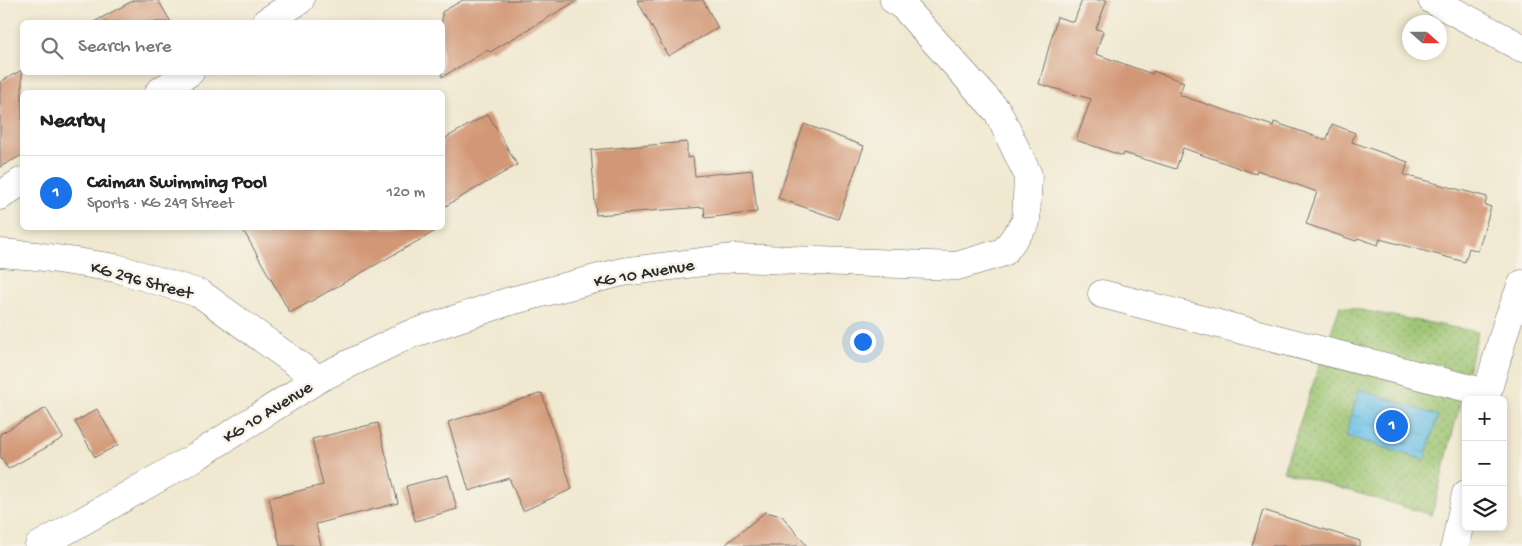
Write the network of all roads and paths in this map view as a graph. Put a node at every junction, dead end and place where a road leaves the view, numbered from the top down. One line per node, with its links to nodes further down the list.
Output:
1 (300, 0): 4 (street)
2 (894, 0): 13 (street, KG 10 Avenue)
3 (1432, 0): 5 (street)
4 (269, 20)
5 (1522, 48)
6 (185, 75): 7 (street)
7 (162, 90)
8 (20, 182): 9 (street)
9 (0, 196)
10 (0, 253): 13 (street, KG 296 Street)
11 (1522, 284): 14 (street)
12 (1102, 294): 14 (street)
13 (318, 379): 16 (street, KG 10 Avenue)
14 (1486, 396)
15 (1462, 513): 17 (street)
16 (39, 546)
17 (1455, 546)

